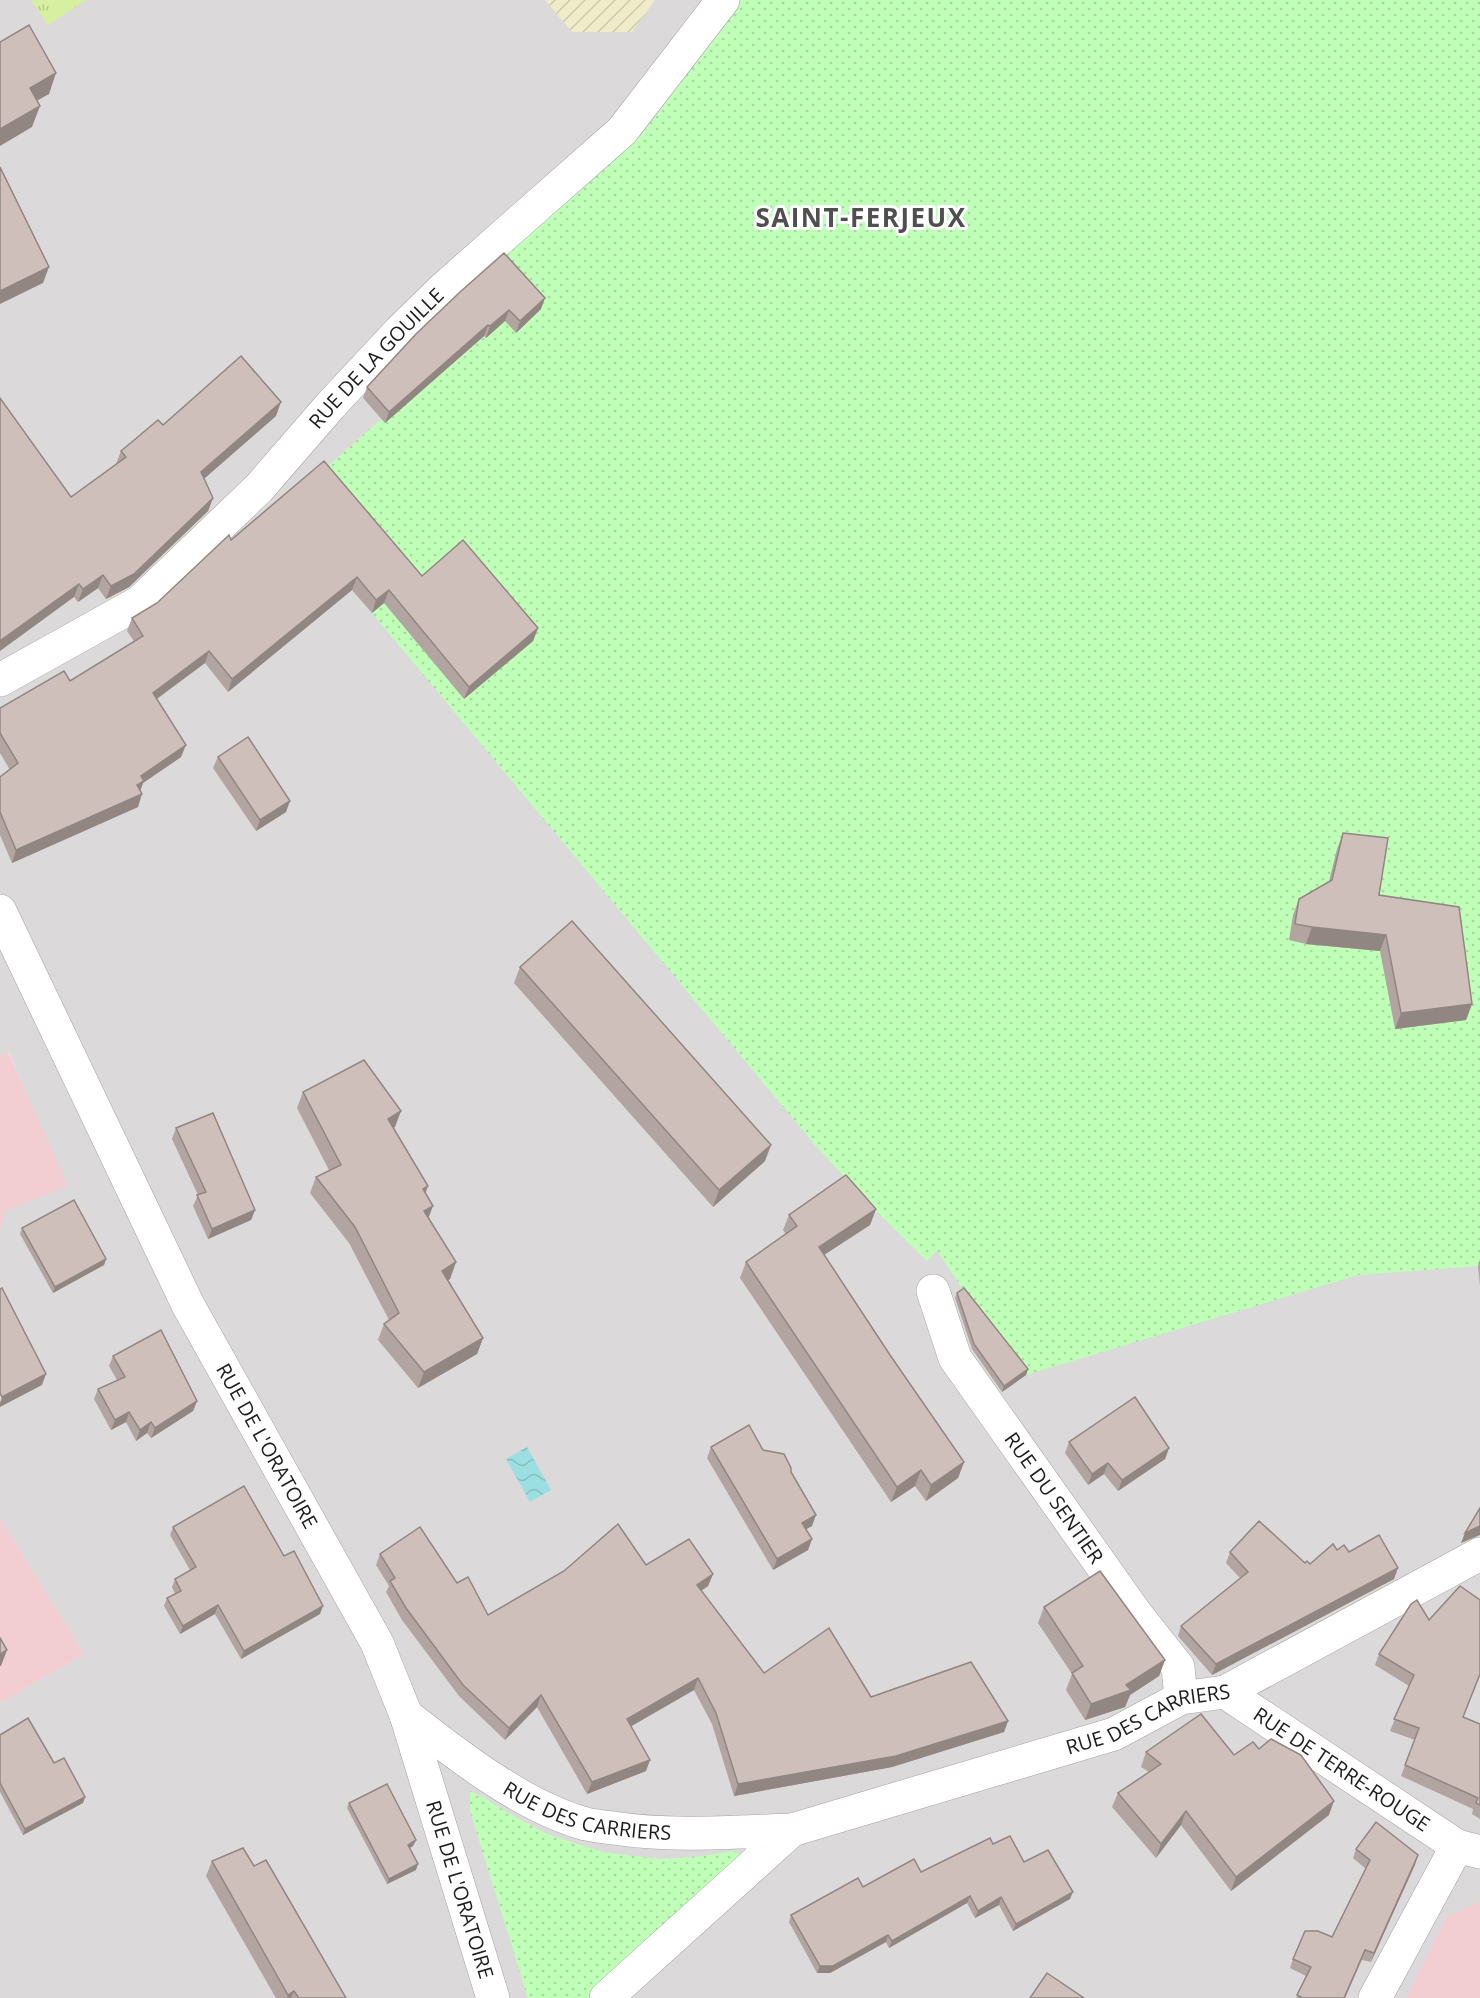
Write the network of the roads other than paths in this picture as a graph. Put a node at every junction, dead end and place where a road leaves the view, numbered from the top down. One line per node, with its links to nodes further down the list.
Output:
1 (723, 0): 2 (street, RUE DE LA GOUILLE)
2 (0, 680)
3 (0, 910): 8 (street, RUE DE L'ORATOIRE)
4 (933, 1291): 7 (street, RUE DU SENTIER)
5 (1480, 1554): 6 (street, RUE DES CARRIERS)
6 (1225, 1692): 7 (street, RUE DES CARRIERS); 10 (street, RUE DE TERRE-ROUGE)
7 (1181, 1698): 9 (street, RUE DES CARRIERS)
8 (406, 1716): 9 (street, RUE DES CARRIERS); 11 (street, RUE DE L'ORATOIRE)
9 (792, 1830): 12 (street, RUE DES CARRIERS)
10 (1468, 1849): 13 (street, RUE DE TERRE-ROUGE)
11 (493, 1998)
12 (606, 1998)
13 (1375, 1998)

